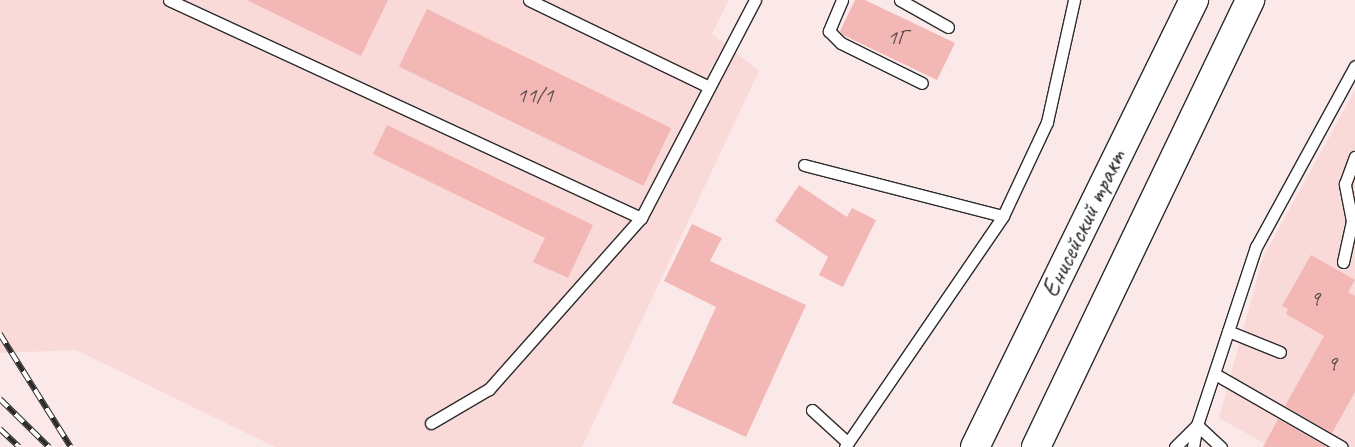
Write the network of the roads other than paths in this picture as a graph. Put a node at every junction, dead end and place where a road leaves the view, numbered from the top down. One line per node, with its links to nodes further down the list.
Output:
1 (169, 0): 16 (lane)
2 (529, 0): 12 (lane)
3 (755, 0): 12 (lane)
4 (842, 0): 11 (lane)
5 (900, 0): 9 (lane)
6 (1074, 0): 15 (lane)
7 (1194, 0): 25 (main road, Енисейский тракт)
8 (1250, 0): 26 (main road)
9 (948, 27)
10 (1355, 66): 18 (lane)
11 (922, 83)
12 (709, 87): 16 (lane)
13 (1355, 158): 17 (lane)
14 (804, 165): 15 (lane)
15 (1003, 216): 24 (lane)
16 (641, 218): 22 (lane)
17 (1343, 262)
18 (1228, 331): 19 (lane); 20 (lane)
19 (1280, 352)
20 (1215, 374): 23 (lane); 30 (lane)
21 (812, 410): 24 (lane)
22 (431, 423)
23 (1197, 425): 27 (lane); 28 (lane); 29 (lane)
24 (846, 444)
25 (975, 447)
26 (1036, 447)
27 (1175, 447)
28 (1194, 447)
29 (1221, 447)
30 (1342, 447)

